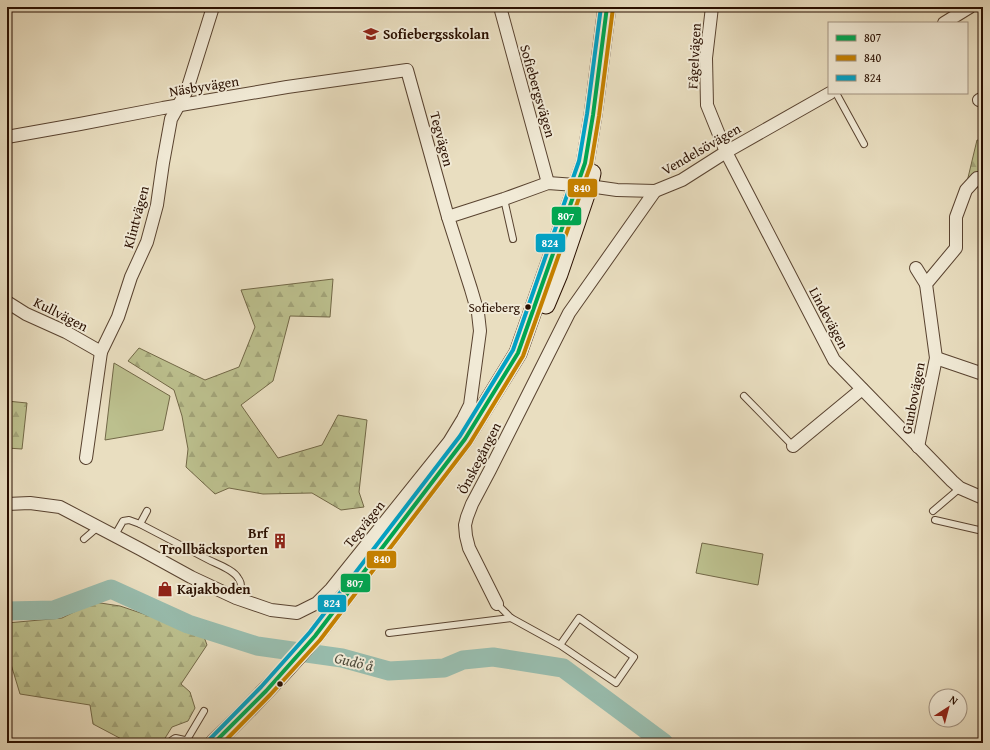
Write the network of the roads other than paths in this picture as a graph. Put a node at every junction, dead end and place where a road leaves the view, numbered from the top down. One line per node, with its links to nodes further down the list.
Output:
1 (214, 7): 11 (street, Klintvägen)
2 (500, 7): 16 (street, Sofiebergsvägen)
3 (607, 7): 17 (main road)
4 (616, 7): 17 (main road)
5 (712, 7): 14 (street, Fågelvägen)
6 (970, 7): 7 (street)
7 (946, 22)
8 (407, 70): 11 (street, Näsbyvägen); 20 (street, Tegvägen)
9 (828, 94): 14 (street, Vendelsövägen)
10 (837, 94): 13 (lane)
11 (178, 105): 12 (street, Näsbyvägen); 25 (street, Klintvägen)
12 (7, 137)
13 (864, 144)
14 (726, 152): 18 (street, Vendelsövägen); 28 (street, Lindevägen)
15 (983, 178): 23 (street)
16 (548, 183): 17 (street); 19 (street)
17 (583, 186): 18 (street, Vendelsövägen); 49 (main road)
18 (655, 191): 45 (street, Önskegången)
19 (504, 199): 20 (street); 21 (lane)
20 (448, 217): 44 (street, Tegvägen)
21 (513, 239)
22 (916, 268): 23 (street, Gunbovägen)
23 (926, 284): 26 (street, Gunbovägen)
24 (7, 302): 25 (street, Kullvägen)
25 (101, 352): 32 (street, Klintvägen)
26 (936, 358): 27 (street); 31 (street, Gunbovägen)
27 (983, 374)
28 (862, 389): 30 (street); 31 (street, Lindevägen)
29 (744, 396): 30 (lane)
30 (793, 446)
31 (918, 447): 33 (street, Lindevägen)
32 (86, 458)
33 (960, 488): 34 (street, Lindevägen); 37 (lane)
34 (983, 498)
35 (7, 504): 40 (street, Tegvägen)
36 (147, 511): 39 (lane)
37 (933, 511)
38 (935, 520): 41 (lane)
39 (140, 524): 42 (lane); 44 (lane)
40 (98, 528): 42 (street, Tegvägen); 43 (lane)
41 (983, 531)
42 (115, 535): 44 (street, Tegvägen)
43 (84, 539)
44 (236, 598)
45 (497, 604): 46 (lane, Önskegången)
46 (511, 618): 47 (lane); 48 (lane, Önskegången)
47 (389, 633)
48 (560, 645): 48 (lane, Önskegången)
49 (298, 662): 53 (main road); 54 (main road)
50 (204, 711): 52 (lane)
51 (173, 743): 52 (street)
52 (185, 743)
53 (214, 743)
54 (229, 743)

